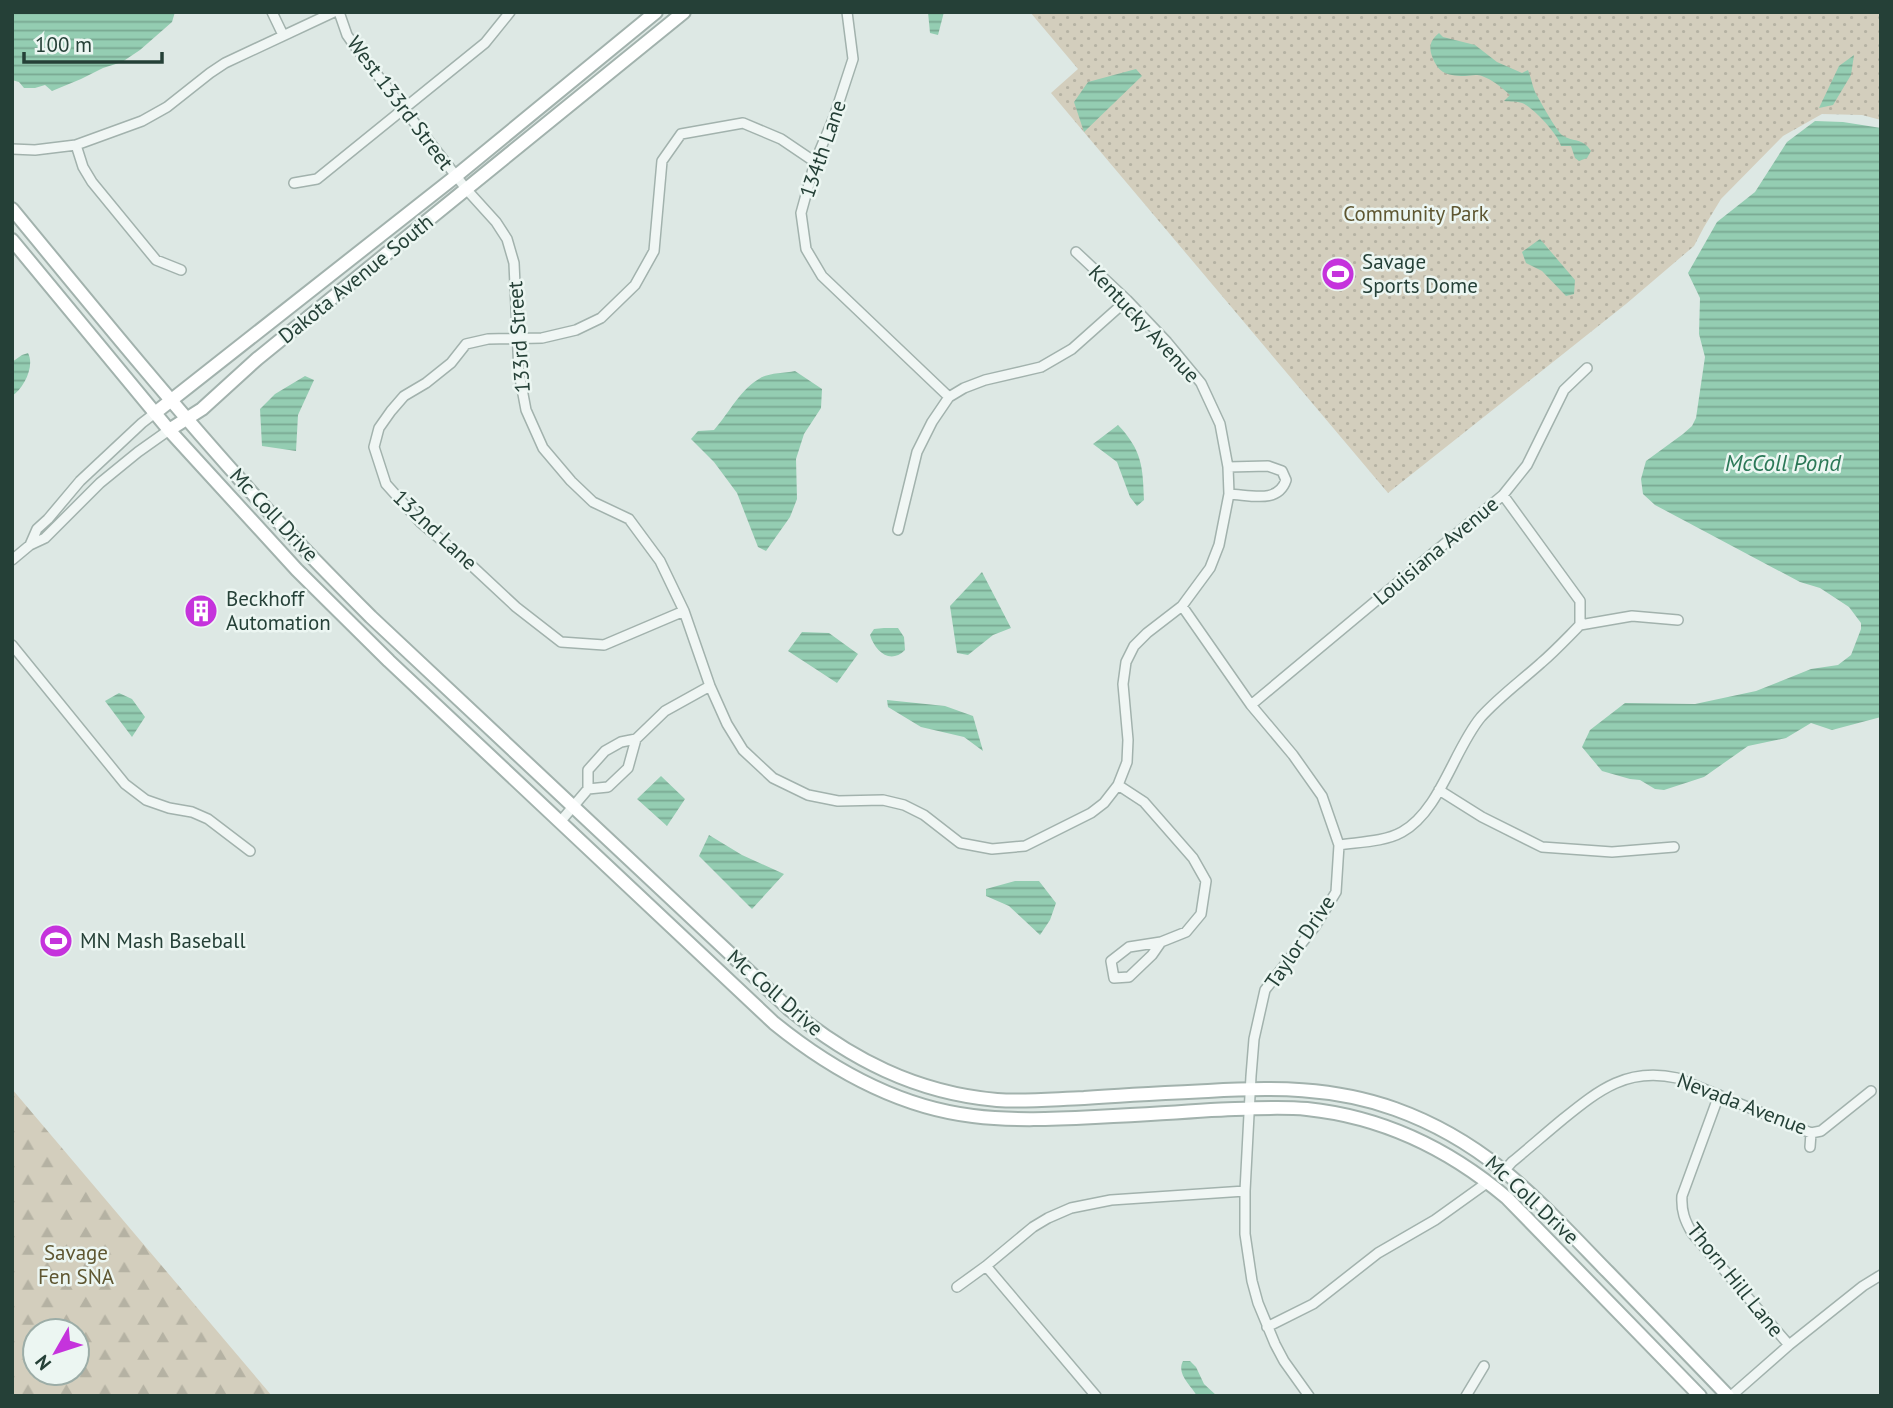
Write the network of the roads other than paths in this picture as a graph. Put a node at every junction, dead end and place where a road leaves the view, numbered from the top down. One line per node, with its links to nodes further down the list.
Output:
1 (272, 12): 8 (street)
2 (334, 12): 8 (street)
3 (340, 12): 9 (street, West 133rd Street)
4 (510, 12): 9 (street)
5 (656, 12): 13 (main road, Dakota Avenue South)
6 (684, 12): 15 (main road, Dakota Avenue South)
7 (847, 12): 12 (street, 134th Lane)
8 (283, 35): 10 (street)
9 (404, 110): 13 (street, West 133rd Street); 14 (street)
10 (76, 145): 11 (street); 19 (street)
11 (12, 149)
12 (815, 162): 21 (street, 132nd Lane); 23 (street, 134th Lane)
13 (456, 176): 15 (street, West 133rd Street); 24 (main road, Dakota Avenue South)
14 (294, 183)
15 (467, 190): 21 (street, 133rd Street); 26 (main road, Dakota Avenue South)
16 (12, 209): 24 (main road, Mc Coll Drive)
17 (12, 240): 25 (main road, Mc Coll Drive)
18 (1076, 252): 20 (street, Kentucky Avenue)
19 (181, 270)
20 (1127, 300): 23 (street); 28 (street, Kentucky Avenue)
21 (517, 338): 35 (street, 133rd Street); 35 (street, 132nd Lane)
22 (1587, 368): 30 (street, Louisiana Avenue)
23 (949, 397): 31 (street)
24 (172, 401): 25 (main road, Dakota Avenue South); 26 (main road, Mc Coll Drive)
25 (155, 413): 27 (main road, Mc Coll Drive); 32 (street, Dakota Avenue South)
26 (186, 419): 27 (main road, Dakota Avenue South); 45 (main road, Mc Coll Drive)
27 (169, 430): 32 (street, Dakota Avenue South); 46 (main road, Mc Coll Drive)
28 (1228, 467): 29 (street, Kentucky Avenue); 29 (street)
29 (1229, 494): 34 (street, Kentucky Avenue)
30 (1503, 495): 37 (street); 40 (street, Louisiana Avenue)
31 (898, 530)
32 (30, 545): 33 (street, Dakota Avenue South)
33 (12, 560)
34 (1182, 606): 40 (street, Taylor Drive); 42 (street, Kentucky Avenue)
35 (684, 611): 39 (street, 133rd Street)
36 (1678, 620): 37 (street)
37 (1580, 625): 44 (street)
38 (12, 645): 49 (street)
39 (710, 686): 41 (street); 42 (street, Kentucky Avenue)
40 (1251, 705): 47 (street, Taylor Drive)
41 (636, 739): 43 (street); 43 (street)
42 (1118, 785): 50 (street)
43 (588, 789): 45 (street)
44 (1439, 790): 47 (street); 48 (street)
45 (574, 806): 46 (street); 51 (main road, Mc Coll Drive)
46 (561, 822): 54 (main road, Mc Coll Drive)
47 (1339, 845): 51 (street, Taylor Drive)
48 (1674, 847)
49 (250, 851)
50 (1161, 942): 50 (street)
51 (1251, 1088): 54 (street, Taylor Drive); 57 (main road, Mc Coll Drive)
52 (1871, 1091): 55 (street, Nevada Avenue)
53 (1719, 1095): 55 (street, Nevada Avenue); 57 (street, Nevada Avenue); 64 (street, Thorn Hill Lane)
54 (1250, 1108): 58 (main road, Mc Coll Drive); 59 (street, Taylor Drive)
55 (1811, 1133): 56 (street)
56 (1810, 1147)
57 (1505, 1170): 70 (main road, Mc Coll Drive)
58 (1488, 1182): 63 (street); 69 (main road, Mc Coll Drive)
59 (1245, 1191): 60 (street); 63 (street, Taylor Drive)
60 (986, 1266): 62 (street); 66 (street)
61 (1881, 1275): 64 (street)
62 (957, 1287)
63 (1267, 1327): 67 (street, Taylor Drive)
64 (1789, 1345): 70 (street)
65 (1484, 1366): 68 (street)
66 (1096, 1396)
67 (1309, 1396)
68 (1466, 1396)
69 (1700, 1396)
70 (1730, 1396)

